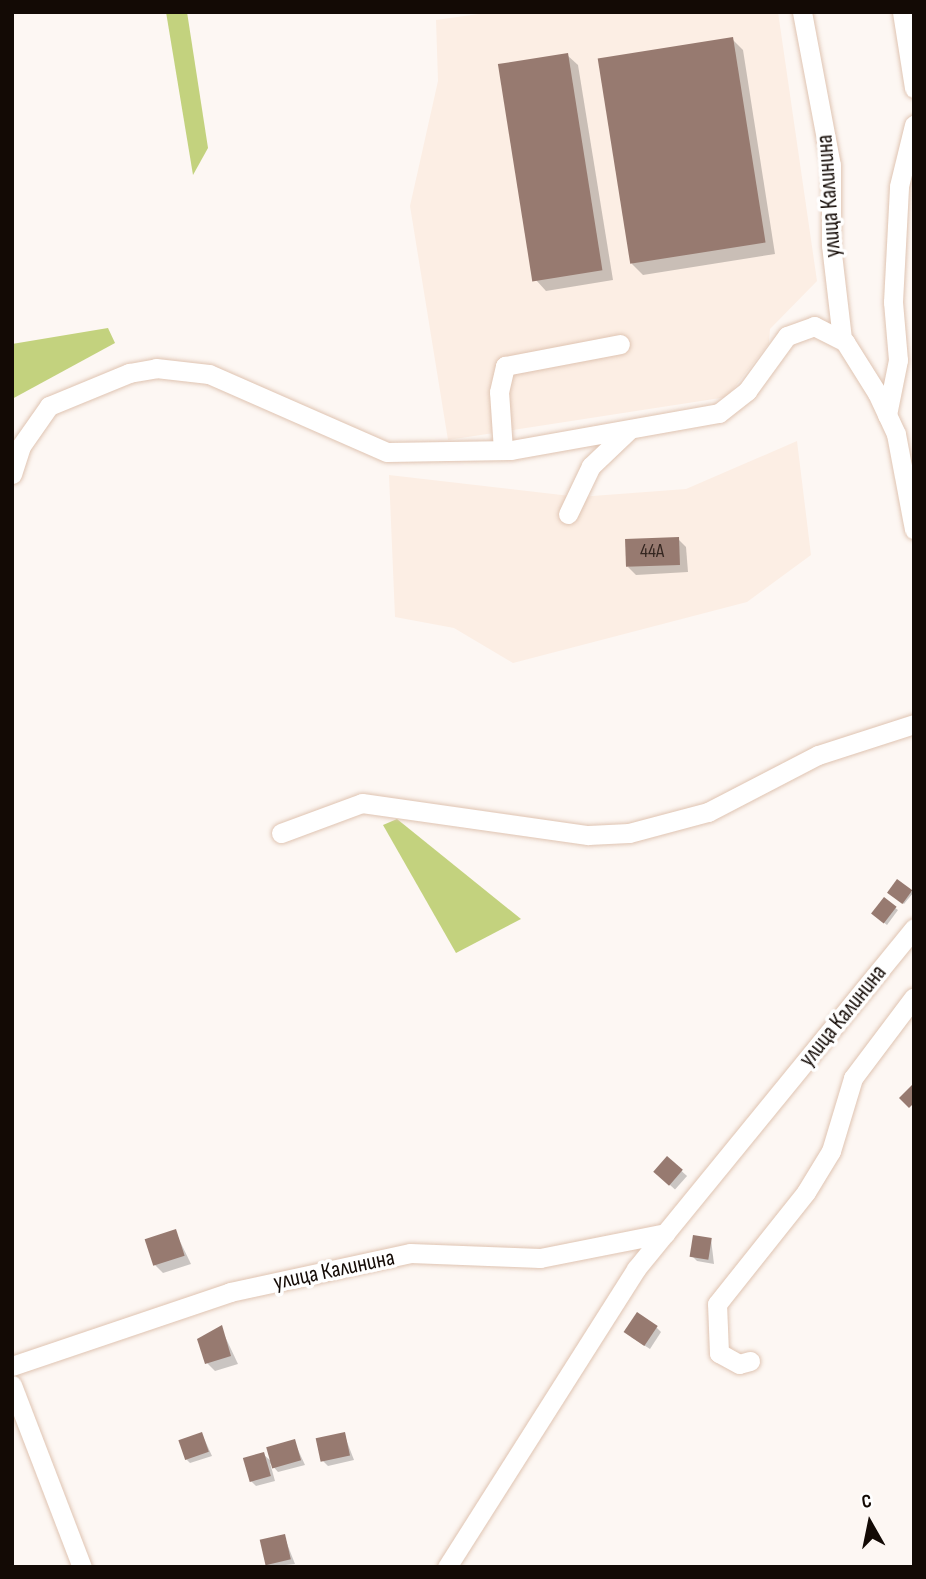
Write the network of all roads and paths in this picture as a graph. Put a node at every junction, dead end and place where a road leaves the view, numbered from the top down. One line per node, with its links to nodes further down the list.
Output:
1 (802, 12): 5 (street, улица Калинина)
2 (902, 12): 3 (street)
3 (914, 88)
4 (914, 125): 7 (street, улица Калинина)
5 (842, 339): 7 (street, улица Калинина); 8 (street)
6 (620, 344): 9 (street)
7 (887, 415): 12 (street, улица Калинина)
8 (628, 431): 9 (street); 11 (street)
9 (503, 450): 10 (street)
10 (12, 474)
11 (568, 514)
12 (913, 515)
13 (914, 724): 14 (street)
14 (281, 833)
15 (914, 928): 17 (street, улица Калинина)
16 (914, 998): 18 (street)
17 (666, 1233): 19 (street, улица Калинина); 22 (street, улица Калинина)
18 (750, 1361)
19 (12, 1366)
20 (12, 1385): 21 (street)
21 (82, 1567)
22 (447, 1567)

